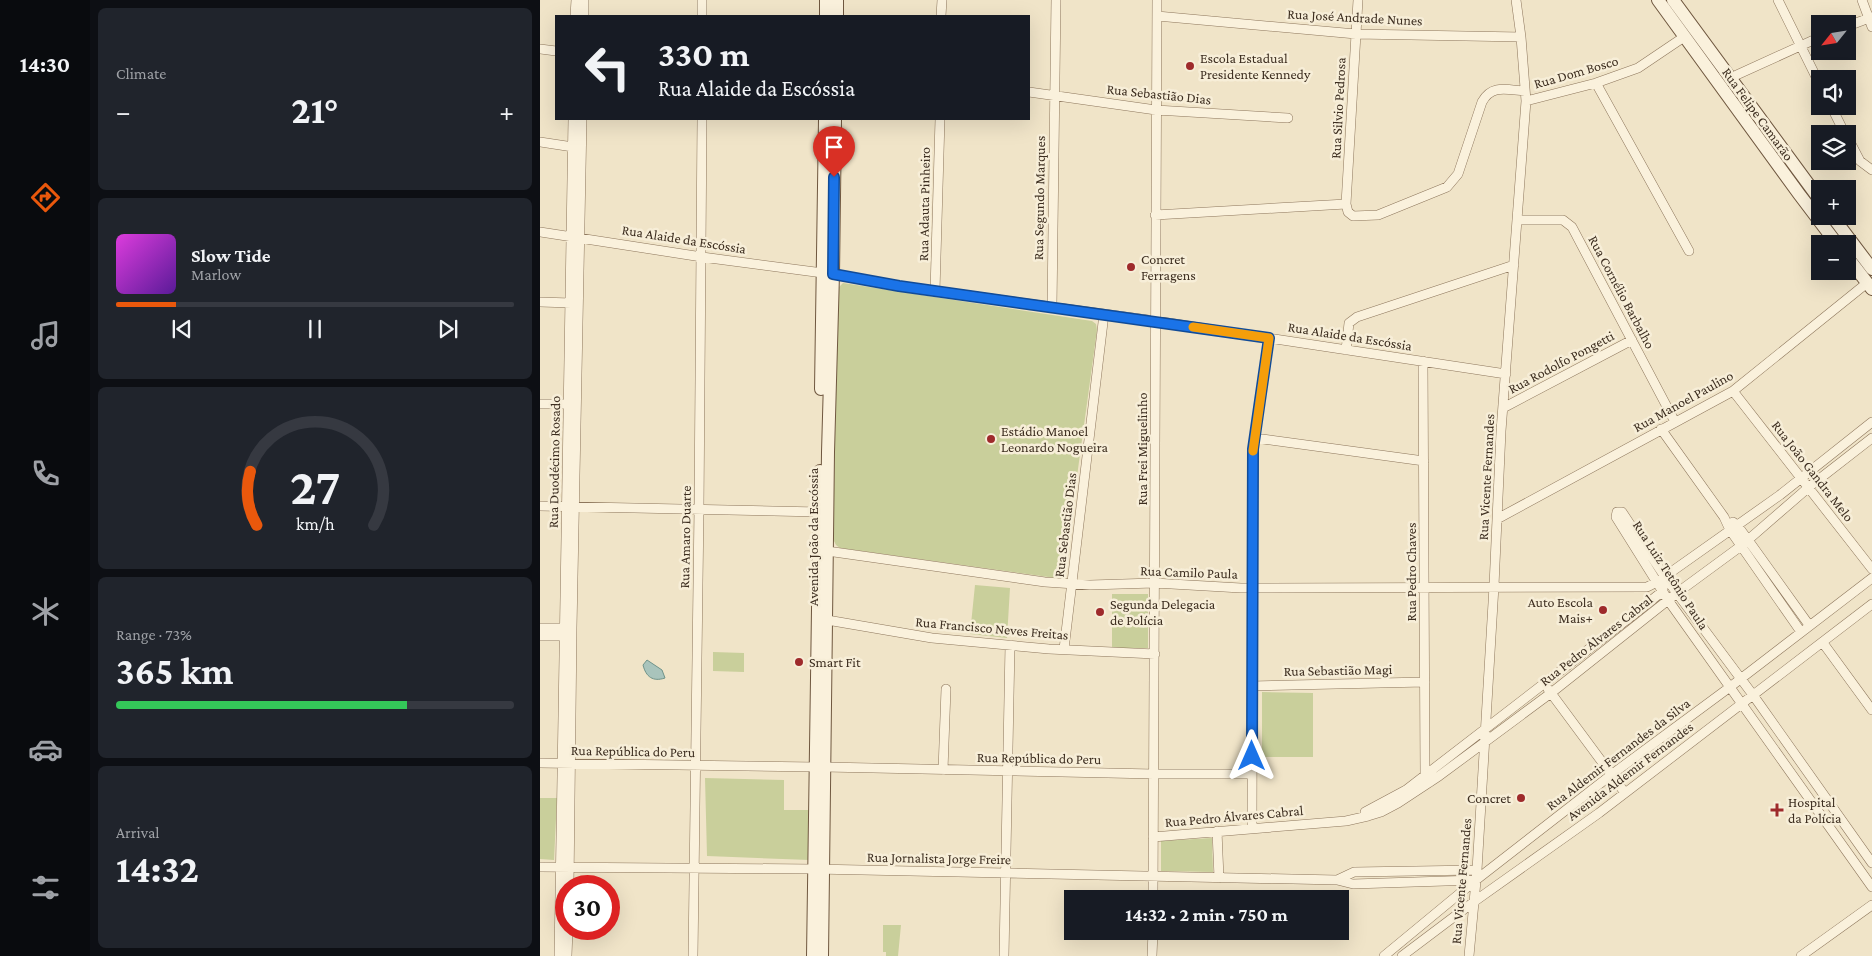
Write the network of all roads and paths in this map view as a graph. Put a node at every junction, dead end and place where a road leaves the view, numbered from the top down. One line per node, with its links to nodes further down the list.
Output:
1 (576, 0): 15 (street)
2 (584, 0): 16 (street)
3 (702, 0): 17 (street)
4 (826, 0): 18 (main road)
5 (837, 0): 19 (main road)
6 (942, 0): 20 (street)
7 (1056, 0): 37 (street, Rua Segundo Marques)
8 (1157, 0): 21 (street, Rua Frei Miguelinho)
9 (1358, 0): 26 (street, Rua Silvio Pedrosa)
10 (1516, 0): 28 (street, Rua Vicente Fernandes)
11 (1658, 0): 23 (main road, Rua Felipe Camarão)
12 (1673, 0): 27 (main road, Rua Felipe Camarão)
13 (1778, 0): 30 (street)
14 (1862, 0): 22 (street)
15 (575, 15)
16 (584, 15)
17 (702, 15)
18 (826, 15)
19 (837, 15)
20 (941, 15)
21 (1157, 16): 26 (street, Rua José Andrade Nunes); 39 (street, Rua Frei Miguelinho)
22 (1870, 17): 24 (street); 25 (street)
23 (1673, 21): 27 (main road, Rua Felipe Camarão); 27 (main road)
24 (1856, 23)
25 (1872, 27)
26 (1356, 34): 28 (street, Rua José Andrade Nunes); 55 (street, Rua Silvio Pedrosa)
27 (1690, 34): 34 (main road, Rua Felipe Camarão); 35 (street, Rua Dom Bosco); 40 (main road, Rua Felipe Camarão)
28 (1521, 37): 38 (street, Rua Vicente Fernandes)
29 (1811, 41): 30 (street)
30 (1800, 46): 33 (street); 34 (street)
31 (540, 49): 32 (street)
32 (555, 51)
33 (1812, 70)
34 (1730, 78): 48 (main road, Rua Felipe Camarão)
35 (1596, 83): 38 (street, Rua Dom Bosco); 62 (street)
36 (1030, 92): 37 (street, Rua Sebastião Dias)
37 (1054, 95): 39 (street, Rua Sebastião Dias); 72 (street, Rua Segundo Marques)
38 (1525, 96): 55 (street, Rua Dom Bosco); 57 (street, Rua Vicente Fernandes)
39 (1156, 110): 41 (street, Rua Sebastião Dias); 56 (street, Rua Frei Miguelinho)
40 (1741, 116): 48 (main road); 52 (main road, Rua Felipe Camarão)
41 (1288, 118)
42 (573, 120): 50 (street, Rua Duodécimo Rosado)
43 (582, 120): 61 (street, Rua Duodécimo Rosado)
44 (702, 120): 63 (street, Rua Amaro Duarte)
45 (825, 120): 67 (main road, Avenida João da Escóssia)
46 (835, 120): 67 (main road, Avenida João da Escóssia)
47 (940, 120): 69 (street, Rua Adauta Pinheiro)
48 (1761, 121): 54 (main road, Rua Felipe Camarão)
49 (540, 142): 50 (street)
50 (573, 147): 61 (street, Rua Duodécimo Rosado)
51 (1856, 153): 53 (street)
52 (1780, 169): 54 (main road); 60 (main road, Rua Felipe Camarão)
53 (1872, 170)
54 (1811, 187)
55 (1346, 204): 56 (street)
56 (1155, 215): 74 (street, Rua Frei Miguelinho)
57 (1517, 220): 64 (street, Rua Vicente Fernandes); 76 (street, Rua Cornélio Barbalho)
58 (1839, 225): 66 (main road)
59 (540, 232): 61 (street, Rua Alaide da Escóssia)
60 (1830, 235)
61 (575, 236): 63 (street, Rua Alaide da Escóssia); 71 (street, Rua Duodécimo Rosado); 93 (street, Rua Duodécimo Rosado)
62 (1689, 251)
63 (702, 257): 67 (street, Rua Alaide da Escóssia); 94 (street, Rua Amaro Duarte)
64 (1514, 266): 77 (street); 79 (street, Rua Vicente Fernandes)
65 (1856, 269): 68 (main road)
66 (1872, 269)
67 (828, 274): 69 (street, Rua Alaide da Escóssia); 95 (main road, Avenida João da Escóssia); 99 (main road, Avenida João da Escóssia)
68 (1869, 286): 80 (street, Rua Manoel Paulino)
69 (936, 291): 72 (street, Rua Alaide da Escóssia)
70 (540, 302): 71 (street)
71 (571, 303): 82 (street, Rua Duodécimo Rosado)
72 (1052, 307): 73 (street, Rua Alaide da Escóssia)
73 (1104, 314): 74 (street, Rua Alaide da Escóssia); 103 (street, Rua Sebastião Dias)
74 (1156, 321): 75 (street, Rua Alaide da Escóssia); 104 (street, Rua Frei Miguelinho)
75 (1269, 338): 77 (street, Rua Alaide da Escóssia); 87 (street)
76 (1632, 340): 83 (street, Rua Rodolfo Pongetti); 84 (street, Rua Cornélio Barbalho)
77 (1346, 350): 78 (street, Rua Alaide da Escóssia)
78 (1423, 362): 79 (street, Rua Alaide da Escóssia); 89 (street, Rua Pedro Chaves)
79 (1506, 374): 83 (street, Rua Vicente Fernandes)
80 (1733, 391): 84 (street, Rua Manoel Paulino); 90 (street, Rua João Gandra Melo)
81 (540, 404): 82 (street)
82 (568, 404): 93 (street, Rua Duodécimo Rosado)
83 (1503, 408): 96 (street, Rua Vicente Fernandes)
84 (1674, 422): 86 (street, Rua Manoel Paulino)
85 (1872, 422): 90 (street, Rua Pedro Álvares Cabral)
86 (1662, 429): 96 (street, Rua Manoel Paulino); 97 (street)
87 (1255, 438): 89 (street); 108 (street)
88 (1872, 438): 91 (street, Rua Pedro Álvares Cabral)
89 (1424, 460): 105 (street, Rua Pedro Chaves)
90 (1802, 477): 91 (street, Rua João Gandra Melo); 97 (street, Rua Pedro Álvares Cabral)
91 (1809, 487): 98 (street, Rua Pedro Álvares Cabral); 100 (street, Rua João Gandra Melo)
92 (540, 506): 93 (street)
93 (571, 507): 94 (street); 116 (street, Rua Duodécimo Rosado)
94 (699, 509): 95 (street); 137 (street, Rua Amaro Duarte)
95 (819, 512): 138 (main road, Avenida João da Escóssia)
96 (1497, 519): 106 (street, Rua Vicente Fernandes)
97 (1733, 527): 98 (street); 102 (street, Rua Pedro Álvares Cabral)
98 (1744, 543): 110 (street, Rua Pedro Álvares Cabral); 114 (street); 117 (street)
99 (827, 551): 103 (street, Rua Camilo Paula); 113 (main road, Avenida João da Escóssia)
100 (1872, 569)
101 (1872, 578): 114 (street, Rua Aldemir Fernandes da Silva)
102 (1661, 580): 102 (street, Rua Luiz Tetônio Paula); 107 (street, Rua Pedro Álvares Cabral); 109 (street); 110 (street, Rua Luiz Tetônio Paula)
103 (1071, 584): 104 (street, Rua Camilo Paula); 121 (street, Rua Sebastião Dias)
104 (1154, 584): 108 (street, Rua Camilo Paula); 122 (street, Rua Frei Miguelinho)
105 (1424, 586): 106 (street, Rua Camilo Paula); 108 (street, Rua Camilo Paula); 124 (street, Rua Pedro Chaves)
106 (1494, 586): 107 (street, Rua Camilo Paula); 133 (street, Rua Vicente Fernandes)
107 (1642, 586)
108 (1252, 588): 126 (street)
109 (1662, 591): 111 (street, Rua Luiz Tetônio Paula); 125 (street, Rua Pedro Álvares Cabral)
110 (1677, 593): 111 (street, Rua Pedro Álvares Cabral); 123 (street, Rua Luiz Tetônio Paula)
111 (1668, 600): 127 (street, Rua Luiz Tetônio Paula); 129 (street, Rua Pedro Álvares Cabral)
112 (1872, 604): 119 (street, Avenida Aldemir Fernandes)
113 (827, 620): 120 (street, Rua Francisco Neves Freitas); 138 (main road, Avenida João da Escóssia)
114 (1809, 625): 117 (street, Rua Aldemir Fernandes da Silva)
115 (540, 628): 116 (street)
116 (568, 632): 118 (street); 136 (street, Rua Duodécimo Rosado)
117 (1801, 632): 123 (street, Rua Aldemir Fernandes da Silva)
118 (540, 636)
119 (1822, 643): 130 (street, Avenida Aldemir Fernandes); 132 (street)
120 (1010, 645): 121 (street, Rua Francisco Neves Freitas); 140 (street)
121 (1064, 649): 122 (street, Rua Francisco Neves Freitas)
122 (1154, 654): 141 (street, Rua Frei Miguelinho)
123 (1740, 679): 127 (street, Rua Aldemir Fernandes da Silva); 130 (street, Rua Luiz Tetônio Paula)
124 (1425, 682): 126 (street, Rua Sebastião Magi); 144 (street, Rua Pedro Chaves)
125 (1544, 683): 129 (street); 133 (street, Rua Pedro Álvares Cabral)
126 (1252, 686): 142 (street)
127 (1730, 687): 131 (street, Rua Luiz Tetônio Paula); 143 (street, Rua Aldemir Fernandes da Silva)
128 (946, 689): 139 (street)
129 (1551, 693): 134 (street, Rua Pedro Álvares Cabral); 143 (street)
130 (1753, 695): 131 (street, Avenida Aldemir Fernandes); 149 (street, Rua Luiz Tetônio Paula)
131 (1741, 704): 145 (street, Avenida Aldemir Fernandes); 161 (street, Rua Luiz Tetônio Paula)
132 (1871, 708)
133 (1485, 728): 134 (street, Rua Vicente Fernandes); 144 (street, Rua Pedro Álvares Cabral)
134 (1485, 742): 144 (street, Rua Pedro Álvares Cabral); 154 (street, Rua Vicente Fernandes)
135 (540, 763): 136 (street, Rua República do Peru)
136 (567, 764): 137 (street, Rua República do Peru); 151 (street, Rua Duodécimo Rosado)
137 (695, 766): 138 (street, Rua República do Peru); 152 (street, Rua Amaro Duarte)
138 (821, 767): 139 (street, Rua República do Peru); 153 (main road, Avenida João da Escóssia)
139 (943, 770): 140 (street, Rua República do Peru)
140 (1007, 771): 141 (street, Rua República do Peru); 155 (street)
141 (1154, 774): 142 (street, Rua República do Peru); 148 (street, Rua Frei Miguelinho)
142 (1252, 774): 146 (street)
143 (1611, 775): 145 (street); 160 (street, Rua Aldemir Fernandes da Silva)
144 (1428, 778): 146 (street, Rua Pedro Álvares Cabral)
145 (1625, 793): 163 (street, Avenida Aldemir Fernandes)
146 (1252, 828): 147 (street, Rua Pedro Álvares Cabral)
147 (1217, 832): 148 (street, Rua Pedro Álvares Cabral); 158 (street)
148 (1153, 837): 157 (street, Rua Frei Miguelinho)
149 (1872, 863)
150 (540, 867): 151 (street, Rua Jornalista Jorge Freire)
151 (565, 867): 152 (street, Rua Jornalista Jorge Freire); 156 (street, Rua Duodécimo Rosado); 167 (street, Rua Duodécimo Rosado)
152 (694, 868): 153 (street, Rua Jornalista Jorge Freire); 169 (street, Rua Amaro Duarte)
153 (819, 870): 155 (street, Rua Jornalista Jorge Freire); 170 (main road, Avenida João da Escóssia); 171 (main road, Avenida João da Escóssia)
154 (1477, 870): 159 (street, Rua Jornalista Jorge Freire); 160 (street, Rua Vicente Fernandes)
155 (1005, 873): 157 (street, Rua Jornalista Jorge Freire); 172 (street)
156 (567, 875)
157 (1153, 876): 158 (street, Rua Jornalista Jorge Freire); 162 (street, Rua Frei Miguelinho)
158 (1219, 878): 159 (street, Rua Jornalista Jorge Freire)
159 (1337, 880): 160 (street, Rua Jornalista Jorge Freire)
160 (1476, 880): 163 (street, Rua Vicente Fernandes); 174 (street, Rua Aldemir Fernandes da Silva)
161 (1872, 887)
162 (1153, 890)
163 (1475, 901): 175 (street, Avenida Aldemir Fernandes); 176 (street, Rua Vicente Fernandes)
164 (1872, 905): 177 (street)
165 (568, 940): 168 (street)
166 (1153, 940): 173 (street)
167 (559, 956)
168 (567, 956)
169 (693, 956)
170 (813, 956)
171 (822, 956)
172 (1004, 956)
173 (1152, 956)
174 (1384, 956)
175 (1402, 956)
176 (1469, 956)
177 (1801, 956)

